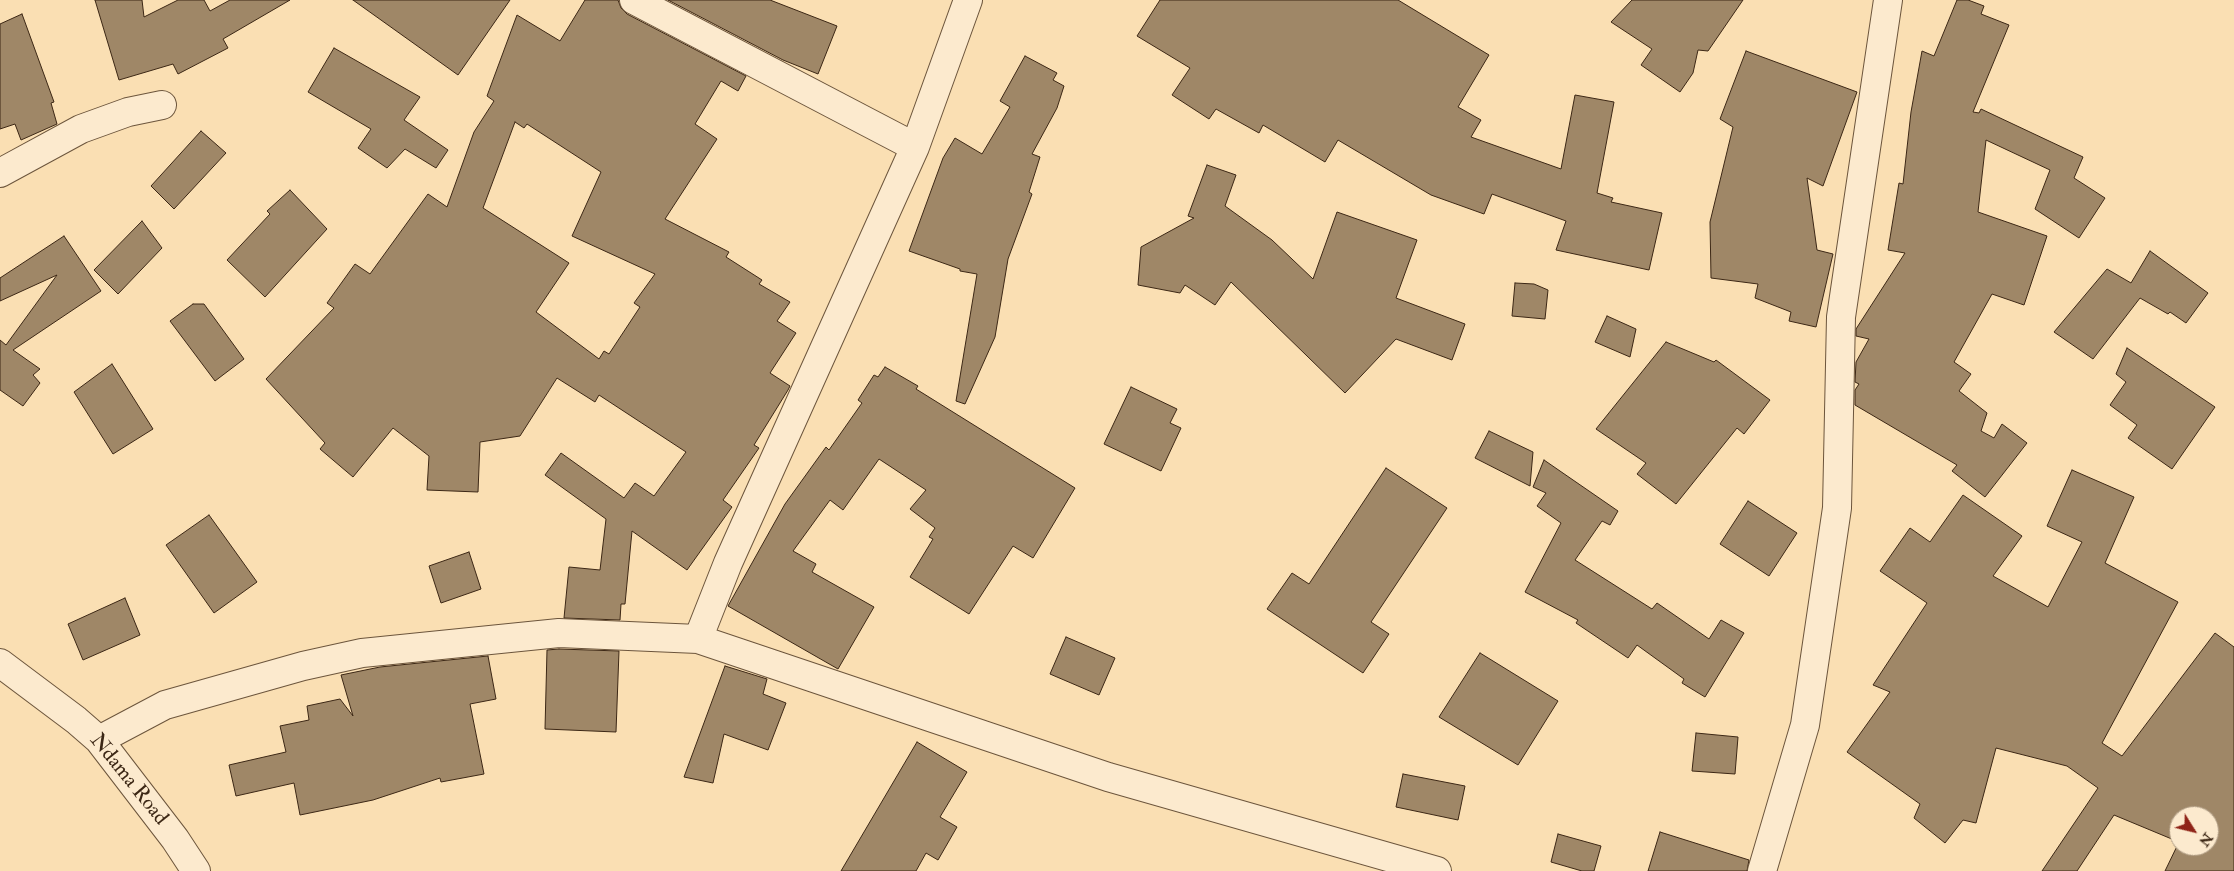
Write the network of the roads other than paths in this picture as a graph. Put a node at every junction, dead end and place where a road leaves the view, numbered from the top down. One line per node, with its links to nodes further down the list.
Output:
1 (634, 0): 5 (street)
2 (968, 0): 5 (street)
3 (1888, 0): 12 (street)
4 (162, 105): 6 (street)
5 (915, 147): 7 (street)
6 (0, 173)
7 (698, 639): 9 (street); 11 (street)
8 (0, 663): 9 (street, Ndama Road)
9 (99, 740): 10 (street, Ndama Road)
10 (196, 871)
11 (1438, 871)
12 (1762, 871)

